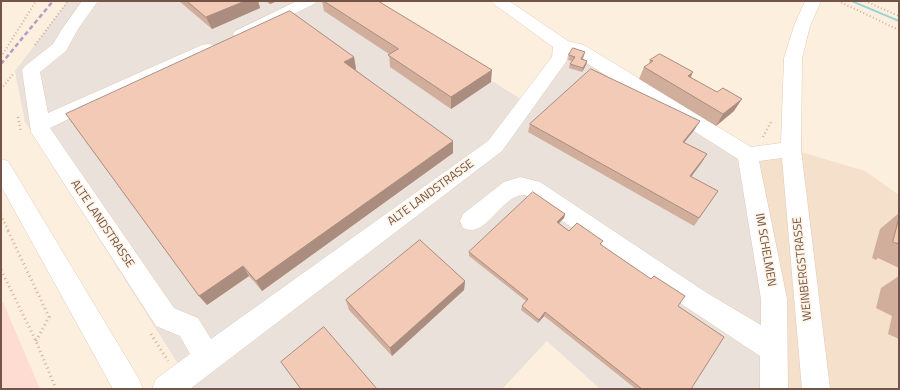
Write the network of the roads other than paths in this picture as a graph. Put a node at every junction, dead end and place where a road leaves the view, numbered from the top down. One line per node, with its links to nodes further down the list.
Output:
1 (90, 1): 6 (street, ALTE LANDSTRASSE)
2 (309, 1): 6 (street)
3 (499, 1): 5 (street)
4 (813, 1): 7 (street, WEINBERGSTRASSE)
5 (562, 45): 8 (street); 12 (street, ALTE LANDSTRASSE)
6 (40, 125): 12 (street, ALTE LANDSTRASSE)
7 (791, 149): 8 (street); 16 (street, WEINBERGSTRASSE)
8 (748, 156): 11 (street, IM SCHELMEN)
9 (1, 167): 13 (street)
10 (471, 221): 11 (street)
11 (774, 349): 15 (street, IM SCHELMEN)
12 (207, 358): 14 (street, ALTE LANDSTRASSE)
13 (129, 389)
14 (166, 389)
15 (774, 389)
16 (816, 389)

